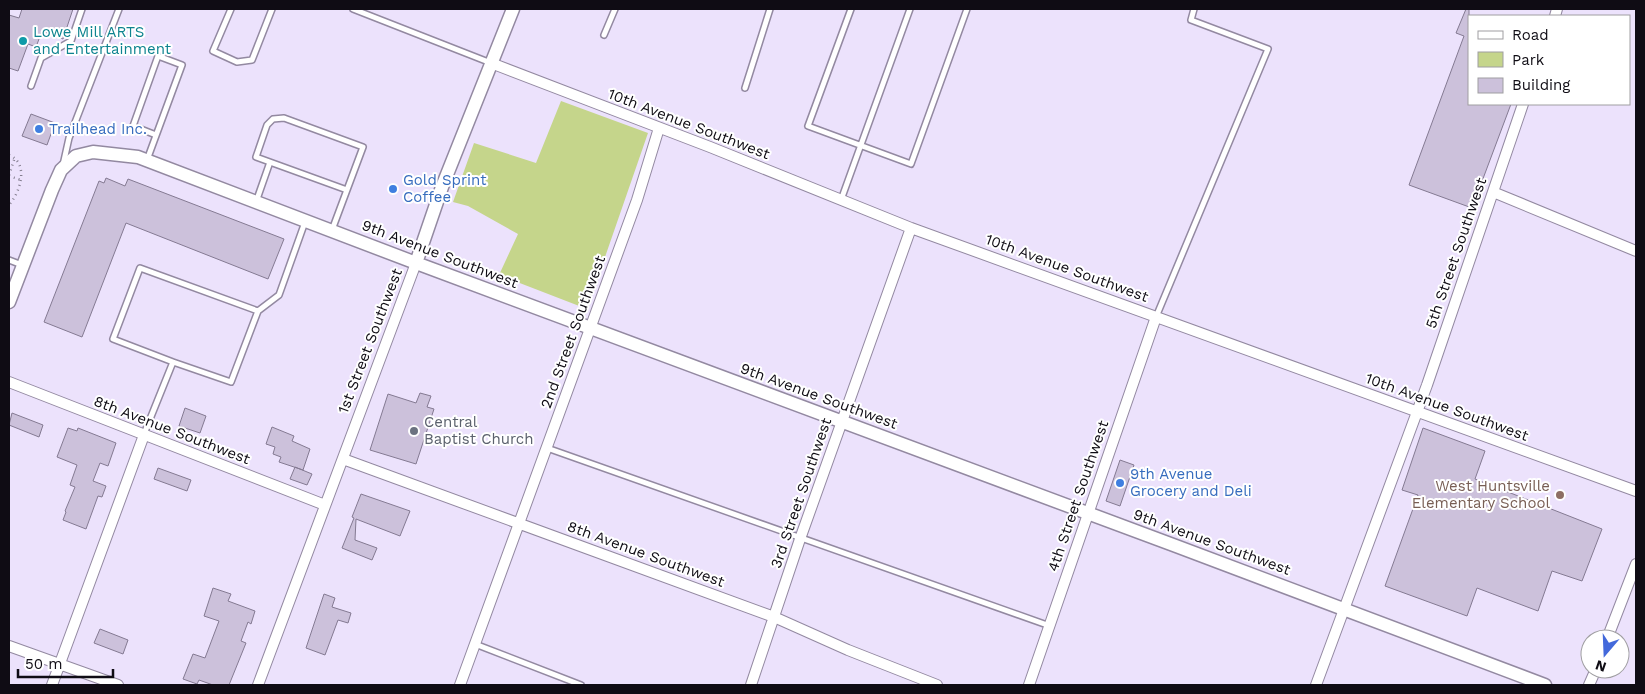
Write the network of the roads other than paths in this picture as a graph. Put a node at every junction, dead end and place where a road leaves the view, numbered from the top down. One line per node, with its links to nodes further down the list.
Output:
1 (82, 9): 15 (lane)
2 (119, 9): 23 (lane)
3 (231, 9): 4 (lane)
4 (272, 9)
5 (353, 9): 14 (lane)
6 (513, 9): 14 (street, 1st Street Southwest)
7 (616, 9): 13 (lane)
8 (770, 9): 16 (lane)
9 (850, 9): 20 (lane)
10 (910, 9): 20 (lane)
11 (967, 9): 20 (lane)
12 (1194, 9): 37 (lane)
13 (604, 35)
14 (491, 63): 18 (street, 10th Avenue Southwest); 33 (street, 1st Street Southwest)
15 (31, 86)
16 (746, 88)
17 (1523, 105): 25 (street, 5th Street Southwest)
18 (659, 128): 26 (street, 10th Avenue Southwest); 38 (street, 2nd Street Southwest)
19 (156, 135): 19 (lane); 21 (lane)
20 (860, 145): 26 (lane)
21 (147, 160): 23 (street, 9th Avenue Southwest); 27 (street, 9th Avenue Southwest)
22 (270, 162): 24 (lane); 24 (lane); 27 (lane)
23 (61, 170): 34 (street)
24 (347, 190): 30 (lane)
25 (1493, 192): 31 (street); 41 (street, 5th Street Southwest)
26 (841, 200): 29 (street, 10th Avenue Southwest)
27 (256, 202): 28 (street, 9th Avenue Southwest)
28 (306, 221): 30 (street, 9th Avenue Southwest); 36 (lane)
29 (911, 228): 37 (street, 10th Avenue Southwest); 42 (street, 3rd Street Southwest)
30 (332, 231): 33 (street, 9th Avenue Southwest)
31 (1636, 251)
32 (9, 260): 34 (lane)
33 (416, 263): 38 (street, 9th Avenue Southwest); 45 (street, 1st Street Southwest)
34 (22, 265): 35 (street)
35 (9, 302)
36 (258, 311): 39 (lane); 39 (lane)
37 (1156, 317): 41 (street, 10th Avenue Southwest); 48 (street, 4th Street Southwest)
38 (590, 328): 42 (street, 9th Avenue Southwest); 44 (street, 2nd Street Southwest)
39 (174, 362): 43 (lane)
40 (9, 382): 43 (street, 8th Avenue Southwest)
41 (1417, 412): 46 (street, 10th Avenue Southwest); 52 (street, 5th Street Southwest)
42 (842, 422): 48 (street, 9th Avenue Southwest); 50 (street, 3rd Street Southwest)
43 (144, 435): 47 (street, 8th Avenue Southwest); 58 (street)
44 (547, 448): 49 (street, 2nd Street Southwest); 50 (lane)
45 (342, 459): 47 (street, 1st Street Southwest); 49 (street, 8th Avenue Southwest)
46 (1636, 491)
47 (325, 506): 61 (street, 1st Street Southwest)
48 (1088, 513): 52 (street, 9th Avenue Southwest); 54 (street, 4th Street Southwest)
49 (519, 524): 53 (street, 8th Avenue Southwest); 56 (street, 2nd Street Southwest)
50 (800, 538): 53 (street, 3rd Street Southwest); 54 (lane)
51 (1636, 564): 55 (street)
52 (1343, 608): 67 (street); 68 (street, 9th Avenue Southwest)
53 (774, 617): 64 (street, 3rd Street Southwest); 65 (street, 8th Avenue Southwest)
54 (1050, 626): 66 (street, 4th Street Southwest)
55 (1611, 629)
56 (475, 644): 62 (street, 2nd Street Southwest); 63 (lane)
57 (9, 646): 58 (street)
58 (59, 664): 59 (street); 60 (street)
59 (52, 685)
60 (118, 685)
61 (258, 685)
62 (460, 685)
63 (581, 685)
64 (751, 685)
65 (936, 685)
66 (1029, 685)
67 (1316, 685)
68 (1545, 685)

